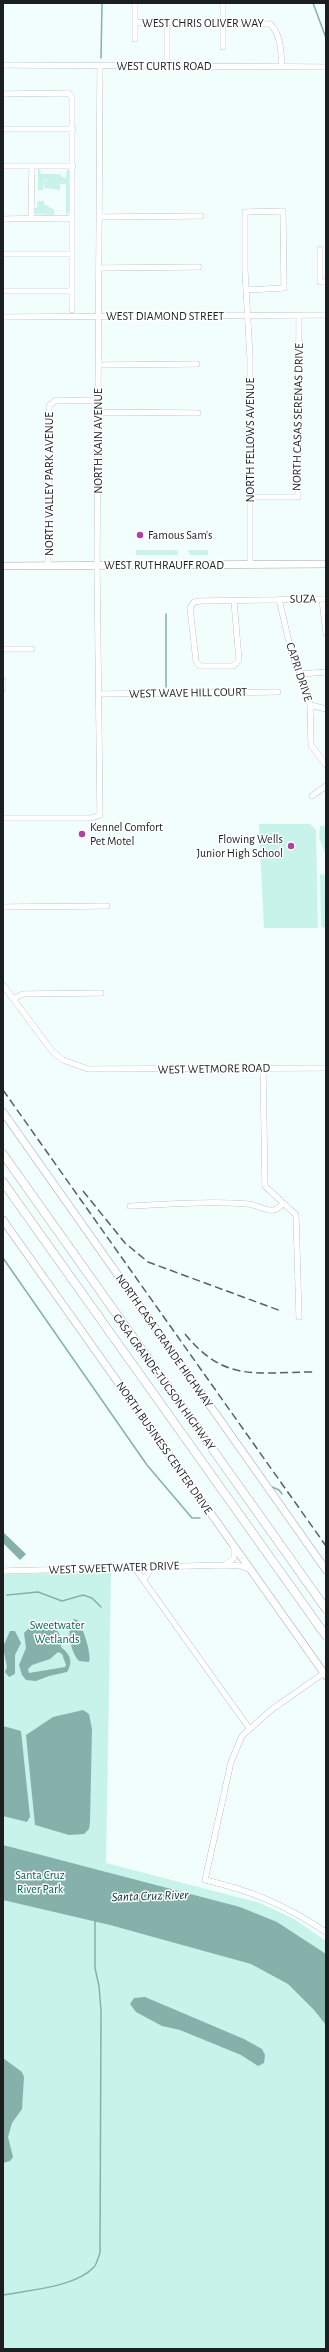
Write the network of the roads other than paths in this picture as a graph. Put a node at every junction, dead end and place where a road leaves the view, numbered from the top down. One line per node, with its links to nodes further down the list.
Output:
1 (135, 3): 3 (street)
2 (223, 3): 5 (street)
3 (135, 22): 4 (street, WEST CHRIS OLIVER WAY); 6 (street)
4 (167, 22): 5 (street, WEST CHRIS OLIVER WAY); 9 (street)
5 (223, 22): 7 (street); 11 (street, WEST CHRIS OLIVER WAY)
6 (135, 39)
7 (223, 47)
8 (3, 65): 10 (street, WEST CURTIS ROAD)
9 (167, 65): 10 (street, WEST CURTIS ROAD); 11 (street, WEST CURTIS ROAD)
10 (100, 66): 20 (street, NORTH KAIN AVENUE)
11 (282, 66): 12 (street, WEST CURTIS ROAD)
12 (326, 67)
13 (3, 94): 15 (street)
14 (3, 129): 15 (street)
15 (73, 129): 18 (street)
16 (3, 166): 17 (street)
17 (32, 166): 18 (street); 23 (street)
18 (73, 166): 21 (street)
19 (201, 216): 20 (street)
20 (99, 217): 28 (street, NORTH KAIN AVENUE)
21 (72, 218): 23 (street); 26 (street)
22 (3, 219): 23 (street)
23 (31, 219)
24 (320, 249): 29 (street)
25 (3, 254): 26 (street)
26 (72, 254): 32 (street)
27 (199, 267): 28 (street)
28 (99, 268): 34 (street, NORTH KAIN AVENUE)
29 (326, 282)
30 (247, 290): 30 (street, NORTH FELLOWS AVENUE); 35 (street, NORTH FELLOWS AVENUE)
31 (3, 291): 32 (street)
32 (72, 291): 33 (street)
33 (72, 310)
34 (99, 316): 35 (street, WEST DIAMOND STREET); 38 (street, WEST DIAMOND STREET); 40 (street, NORTH KAIN AVENUE)
35 (249, 316): 36 (street, WEST DIAMOND STREET); 44 (street, NORTH FELLOWS AVENUE)
36 (299, 316): 37 (street, WEST DIAMOND STREET); 44 (street, NORTH CASAS SERENAS DRIVE)
37 (326, 316)
38 (3, 317)
39 (197, 364): 40 (street)
40 (99, 365): 41 (street, NORTH KAIN AVENUE)
41 (98, 401): 42 (street, NORTH KAIN AVENUE); 49 (street, NORTH VALLEY PARK AVENUE)
42 (98, 412): 43 (street); 47 (street, NORTH KAIN AVENUE)
43 (198, 413)
44 (250, 497): 45 (street, NORTH FELLOWS AVENUE)
45 (250, 564): 46 (main road, WEST RUTHRAUFF ROAD); 47 (main road, WEST RUTHRAUFF ROAD)
46 (326, 564)
47 (97, 565): 49 (main road, WEST RUTHRAUFF ROAD); 61 (street, NORTH KAIN AVENUE)
48 (3, 566): 49 (main road, WEST RUTHRAUFF ROAD)
49 (48, 566)
50 (279, 599): 51 (street, SUZA); 52 (street, SUZA); 57 (street, CAPRI DRIVE)
51 (324, 599): 53 (street)
52 (234, 601): 52 (street, SUZA)
53 (326, 634)
54 (3, 649): 55 (street)
55 (32, 649)
56 (326, 672): 57 (street)
57 (301, 674): 62 (street, CAPRI DRIVE)
58 (3, 680): 59 (street)
59 (3, 689)
60 (278, 692): 61 (street, WEST WAVE HILL COURT)
61 (99, 694): 67 (street, NORTH KAIN AVENUE)
62 (310, 704): 63 (street); 64 (street, CAPRI DRIVE)
63 (326, 709)
64 (326, 765)
65 (326, 786): 66 (street)
66 (312, 796)
67 (3, 818)
68 (107, 906): 69 (street)
69 (3, 907)
70 (3, 985): 72 (street, WEST WETMORE ROAD)
71 (101, 993): 72 (street)
72 (13, 999): 73 (street, WEST WETMORE ROAD)
73 (263, 1068): 74 (street, WEST WETMORE ROAD); 78 (street)
74 (326, 1068)
75 (3, 1112): 87 (main road, NORTH CASA GRANDE HIGHWAY)
76 (3, 1154): 90 (highway, CASA GRANDE-TUCSON HIGHWAY)
77 (3, 1182): 91 (highway, CASA GRANDE-TUCSON HIGHWAY)
78 (283, 1203): 79 (street); 81 (street)
79 (130, 1206)
80 (3, 1220): 82 (main road, NORTH BUSINESS CENTER DRIVE)
81 (299, 1317)
82 (234, 1546): 83 (street); 86 (main road, NORTH BUSINESS CENTER DRIVE)
83 (225, 1565): 85 (street, WEST SWEETWATER DRIVE); 86 (street, WEST SWEETWATER DRIVE)
84 (134, 1567): 85 (street, WEST SWEETWATER DRIVE); 88 (street, WEST SWEETWATER DRIVE); 89 (street)
85 (152, 1567): 89 (street)
86 (252, 1570): 92 (main road, NORTH BUSINESS CENTER DRIVE)
87 (326, 1570)
88 (3, 1571)
89 (144, 1580): 93 (street)
90 (326, 1609)
91 (326, 1636)
92 (325, 1674): 93 (street)
93 (249, 1728): 94 (street)
94 (326, 1932)

